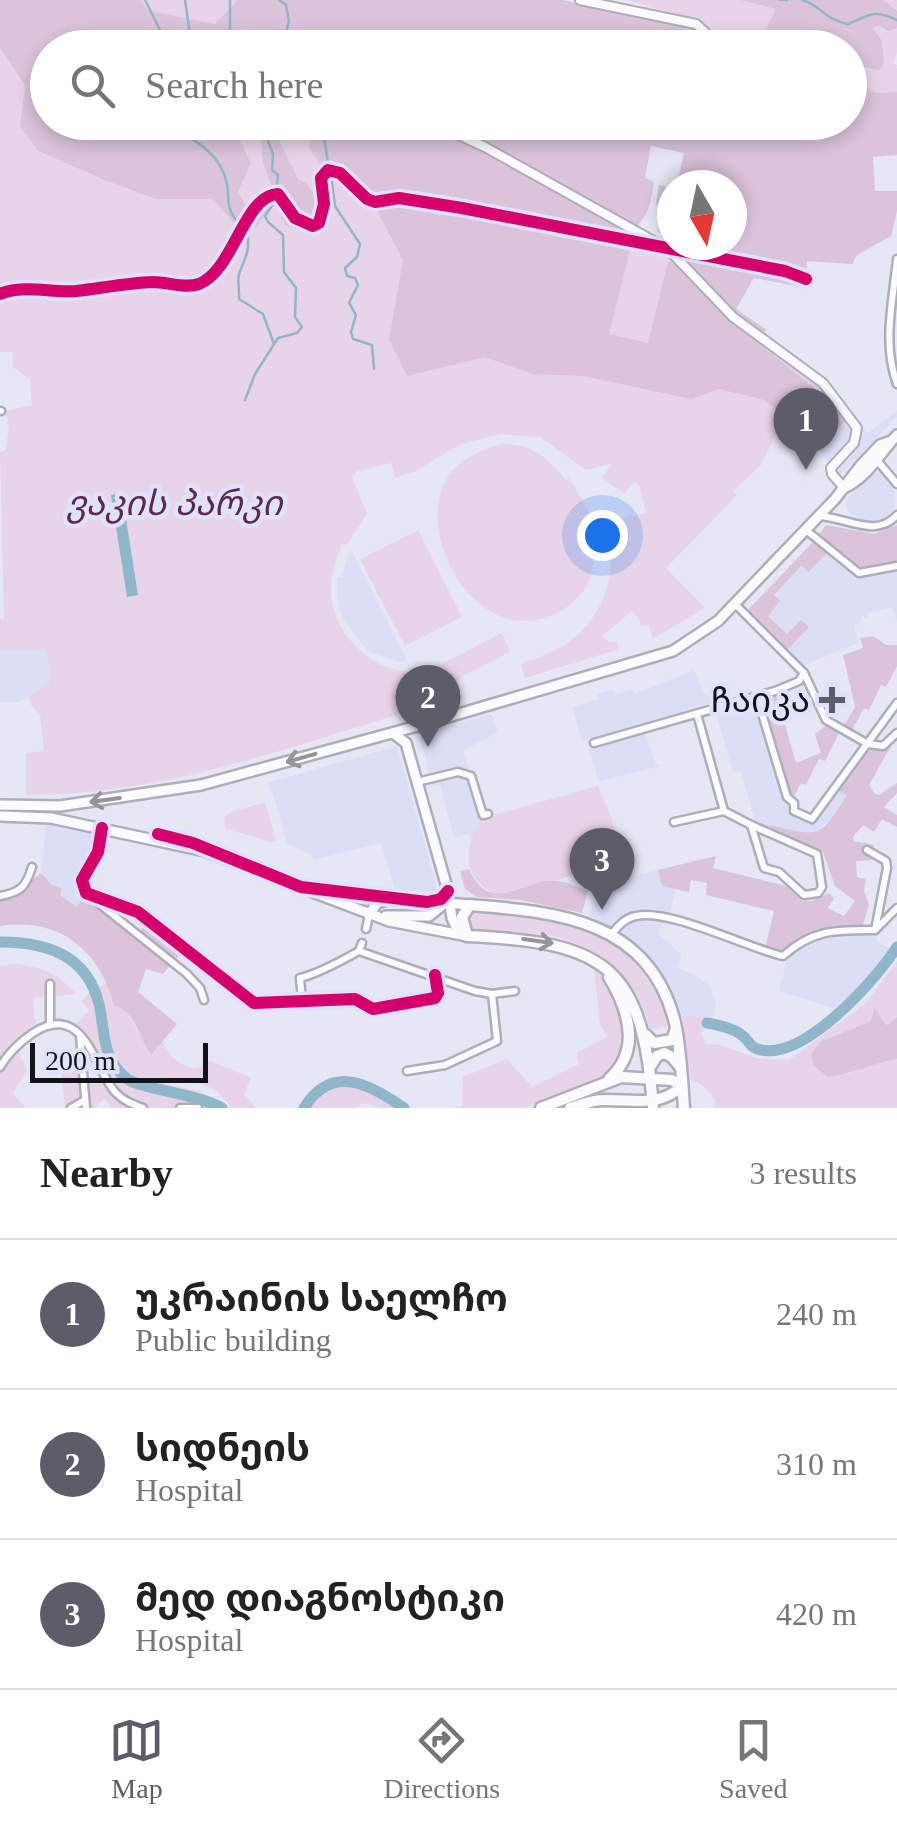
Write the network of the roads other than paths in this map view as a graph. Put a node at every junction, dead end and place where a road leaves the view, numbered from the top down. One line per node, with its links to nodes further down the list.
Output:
1 (580, 0): 2 (street)
2 (703, 30)
3 (470, 140): 4 (street)
4 (657, 244)
5 (657, 245): 10 (street)
6 (897, 259): 11 (street)
7 (679, 260): 15 (street)
8 (730, 260): 9 (street)
9 (806, 279)
10 (0, 294)
11 (897, 384)
12 (894, 438): 13 (main road)
13 (874, 457): 14 (street); 15 (main road)
14 (897, 484)
15 (844, 488): 17 (main road)
16 (897, 515): 17 (street)
17 (818, 516): 18 (main road)
18 (805, 529): 19 (street); 20 (main road)
19 (897, 566)
20 (735, 604): 21 (street); 25 (main road)
21 (804, 673): 22 (street); 30 (street)
22 (757, 697): 24 (street); 30 (street)
23 (897, 703): 30 (street)
24 (697, 714): 29 (street); 33 (street)
25 (421, 725): 26 (main road); 28 (main road)
26 (392, 733): 28 (main road); 32 (main road, one-way to 32)
27 (897, 733): 30 (street)
28 (406, 743): 31 (main road)
29 (594, 743)
30 (868, 744)
31 (417, 782): 34 (street); 41 (main road)
32 (0, 805)
33 (724, 811): 36 (street); 37 (street)
34 (488, 814)
35 (0, 816): 38 (main road)
36 (674, 822)
37 (751, 825): 37 (street)
38 (102, 828): 42 (street); 48 (main road)
39 (866, 850): 50 (street)
40 (32, 867): 43 (street)
41 (448, 891): 44 (main road); 45 (main road); 46 (main road)
42 (86, 893): 58 (street); 59 (street)
43 (0, 896)
44 (427, 902): 45 (main road); 48 (main road)
45 (447, 903): 46 (main road); 48 (main road); 52 (main road)
46 (470, 905): 51 (main road); 52 (main road)
47 (897, 908): 50 (street)
48 (372, 916): 49 (street); 52 (main road)
49 (366, 929)
50 (875, 930): 51 (street)
51 (611, 935): 61 (main road)
52 (467, 936): 53 (main road, one-way to 53)
53 (603, 967): 62 (main road); 70 (main road)
54 (435, 975): 57 (street); 59 (street); 59 (street)
55 (50, 984): 60 (street)
56 (515, 990): 57 (street)
57 (492, 994): 66 (street)
58 (204, 1000)
59 (302, 1000)
60 (50, 1026): 63 (street); 64 (street)
61 (676, 1028): 62 (main road); 65 (main road)
62 (645, 1033): 67 (main road)
63 (80, 1035): 72 (street); 75 (street)
64 (0, 1067)
65 (680, 1067): 67 (main road); 69 (main road)
66 (407, 1071)
67 (650, 1074): 68 (main road); 69 (main road); 73 (main road)
68 (628, 1077): 70 (main road); 71 (main road)
69 (682, 1086): 73 (main road); 80 (main road)
70 (596, 1088): 78 (main road)
71 (628, 1102): 73 (main road); 79 (main road)
72 (86, 1104): 74 (street)
73 (653, 1106)
74 (71, 1108)
75 (143, 1108)
76 (180, 1108): 77 (street)
77 (198, 1108)
78 (541, 1108)
79 (570, 1108)
80 (684, 1108)

